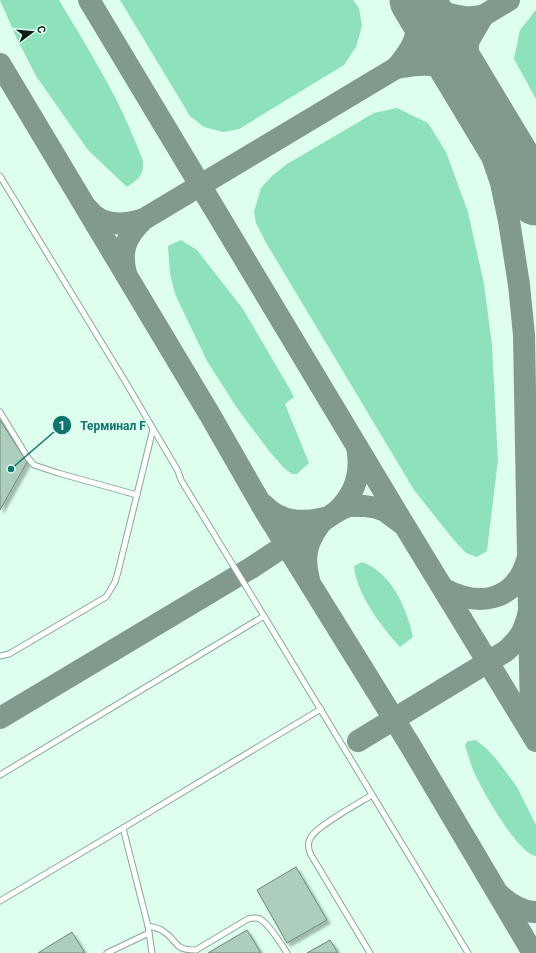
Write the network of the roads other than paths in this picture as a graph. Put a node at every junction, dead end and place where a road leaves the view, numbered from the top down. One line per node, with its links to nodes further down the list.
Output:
1 (0, 176): 3 (lane)
2 (0, 412): 4 (lane)
3 (153, 429): 4 (lane); 5 (lane)
4 (137, 495): 6 (lane)
5 (264, 616): 7 (lane); 8 (lane)
6 (0, 656)
7 (321, 709): 9 (lane); 10 (lane)
8 (0, 774)
9 (372, 795): 18 (lane); 19 (lane)
10 (123, 828): 11 (lane); 12 (lane)
11 (0, 901)
12 (148, 926): 13 (lane); 14 (lane)
13 (149, 933): 15 (lane); 16 (lane)
14 (197, 951): 17 (lane)
15 (107, 953)
16 (152, 953)
17 (287, 953)
18 (370, 953)
19 (468, 953)

